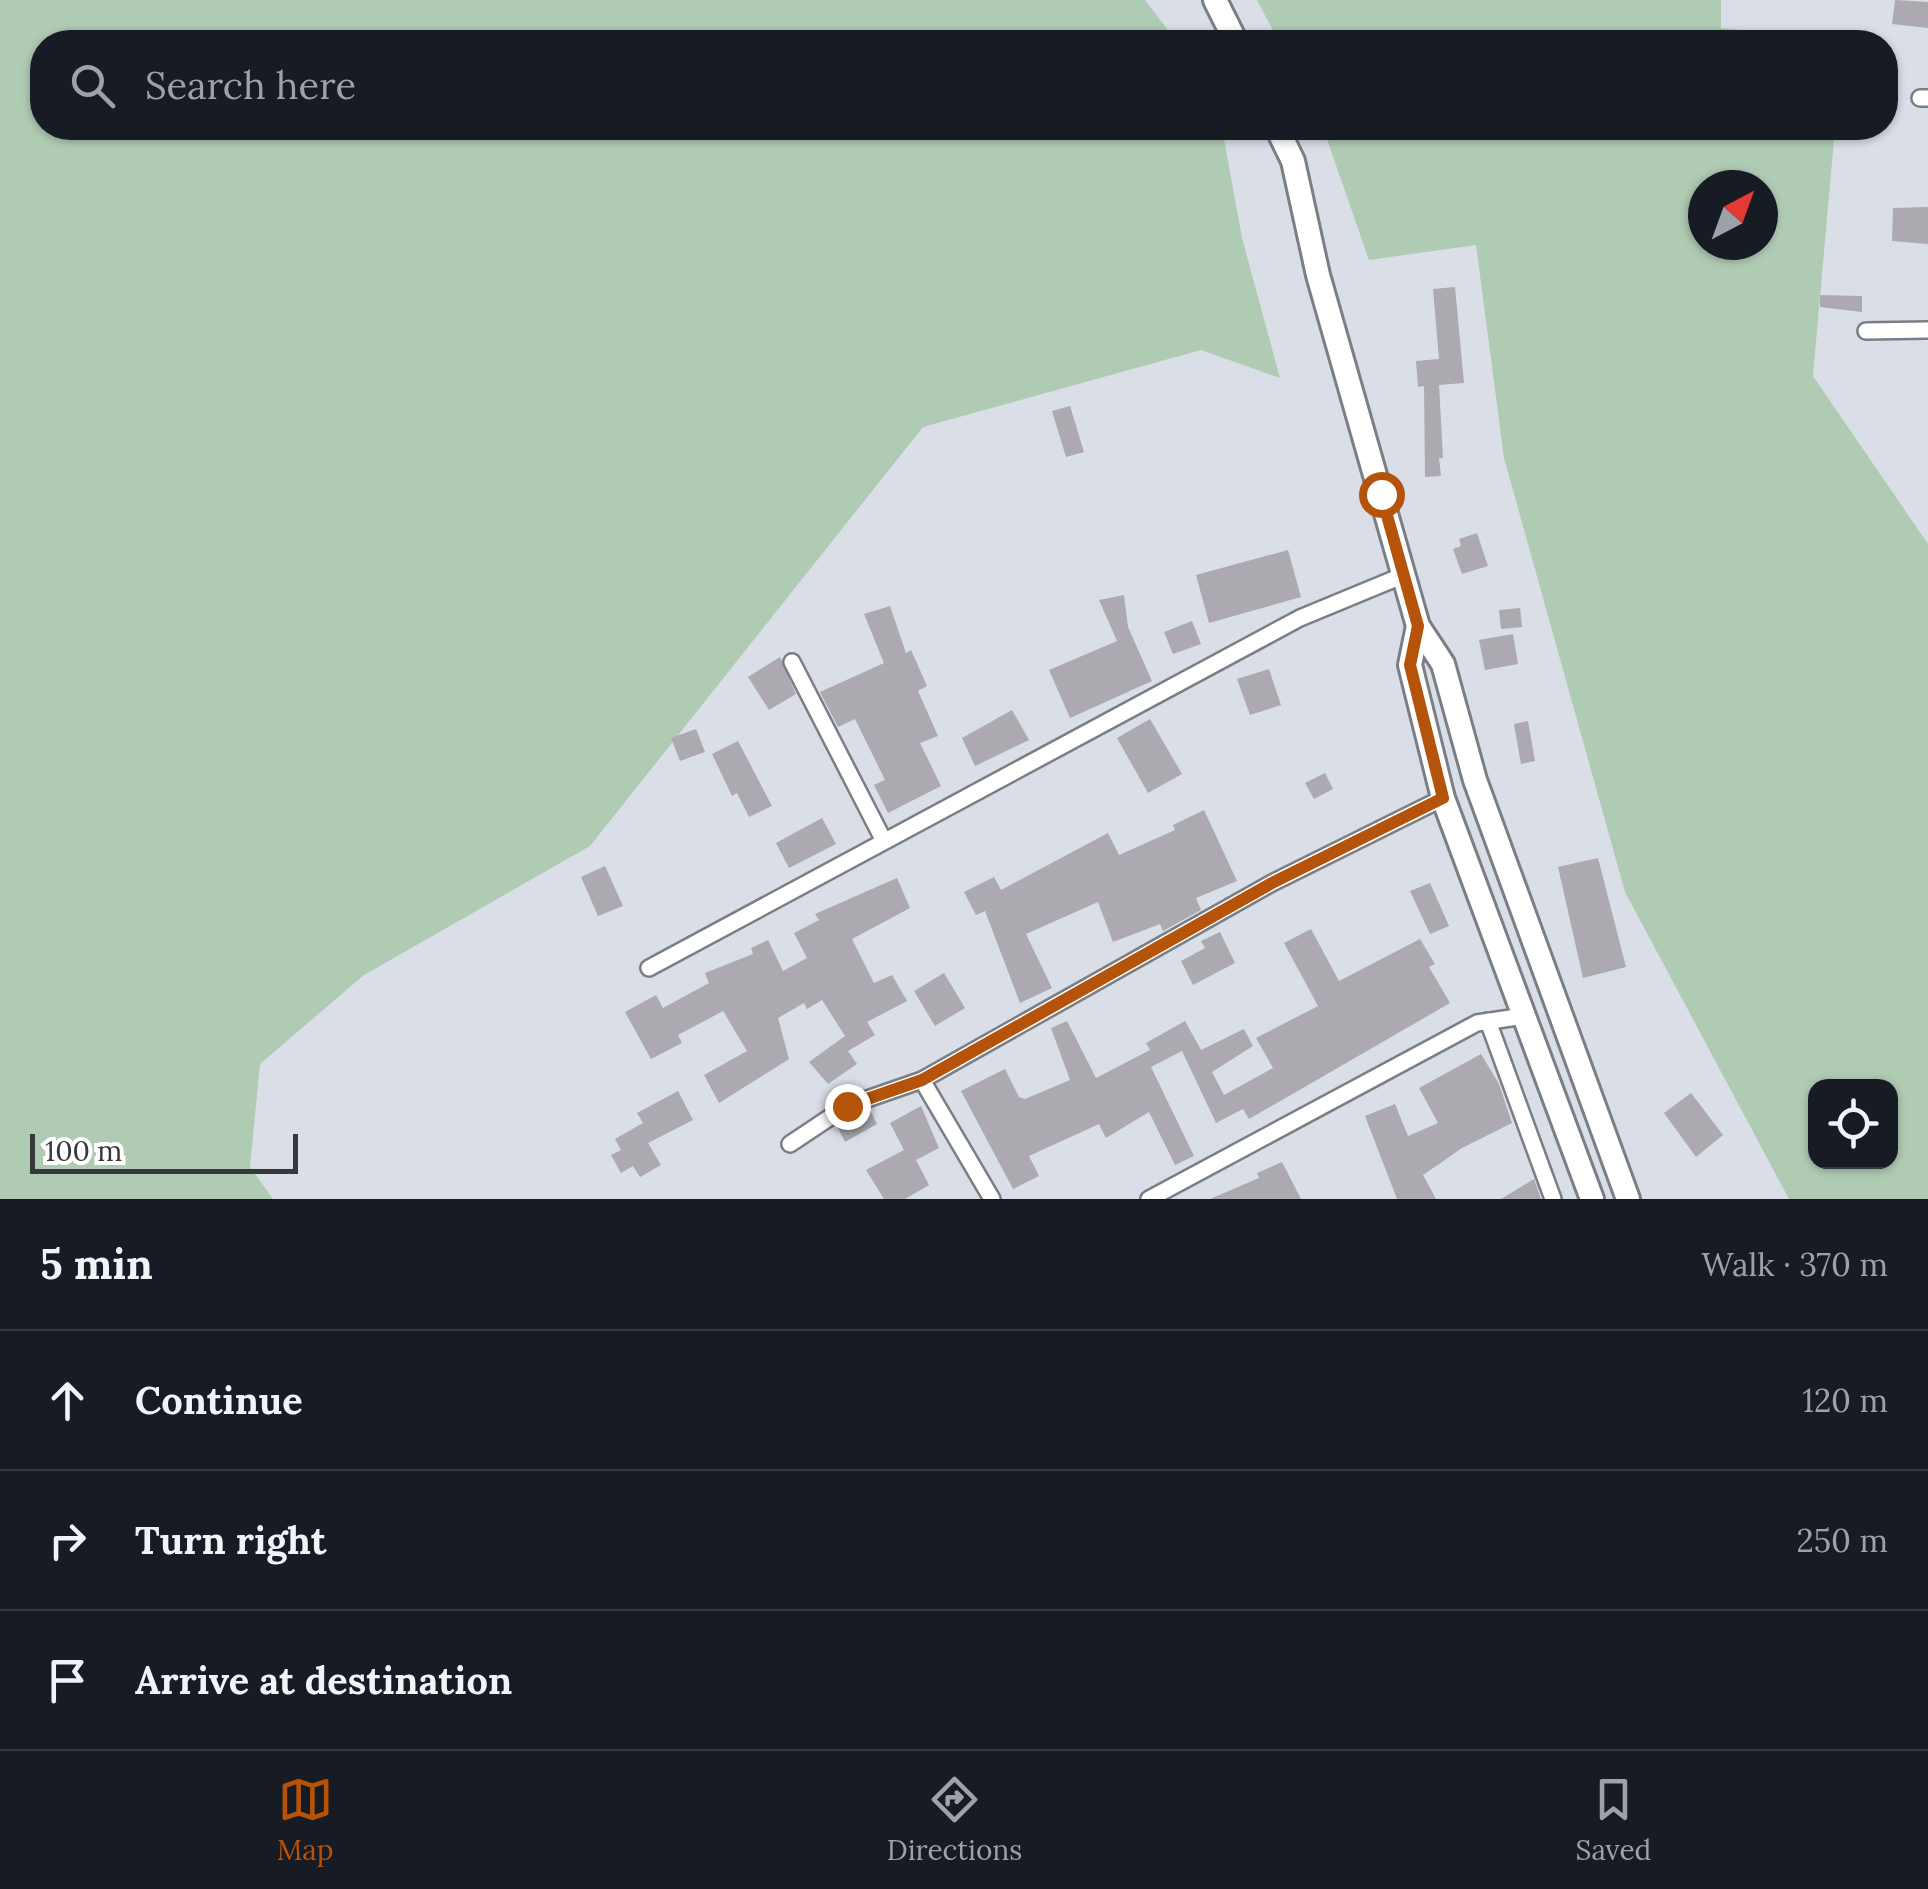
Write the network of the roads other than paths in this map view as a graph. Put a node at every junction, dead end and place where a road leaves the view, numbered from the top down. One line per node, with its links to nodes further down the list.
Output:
1 (1215, 0): 2 (street)
2 (1230, 30)
3 (1283, 140): 6 (street)
4 (1928, 330): 5 (street)
5 (1866, 331)
6 (1404, 574): 7 (street); 10 (street)
7 (1418, 626): 9 (street); 20 (street)
8 (792, 662): 10 (street)
9 (1443, 798): 12 (street); 14 (street)
10 (884, 840): 11 (street)
11 (650, 968)
12 (1524, 1016): 13 (street); 19 (street)
13 (1488, 1021): 17 (street); 18 (street)
14 (922, 1080): 15 (street); 16 (street)
15 (790, 1144)
16 (992, 1199)
17 (1150, 1199)
18 (1554, 1199)
19 (1592, 1199)
20 (1628, 1199)

